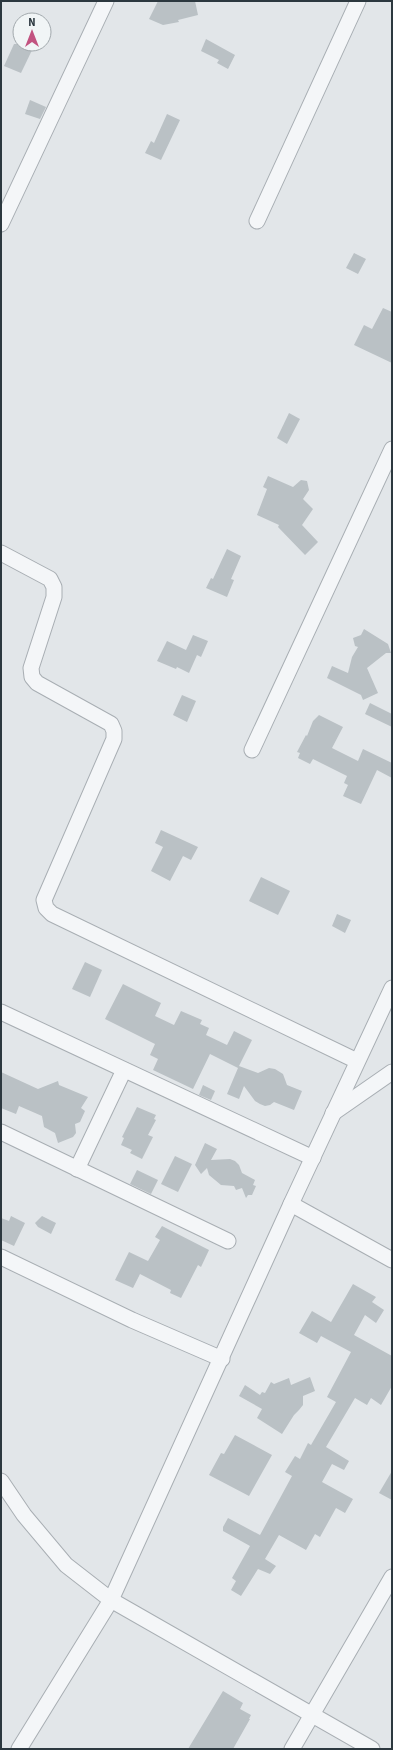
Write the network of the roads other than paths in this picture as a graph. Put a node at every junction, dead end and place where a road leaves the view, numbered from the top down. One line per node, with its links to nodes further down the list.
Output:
1 (106, 1): 4 (street)
2 (358, 1): 3 (street)
3 (257, 221)
4 (1, 224)
5 (392, 449): 7 (street)
6 (1, 553): 10 (street)
7 (252, 750)
8 (392, 988): 10 (street)
9 (1, 1012): 11 (street)
10 (357, 1060): 13 (street)
11 (124, 1070): 15 (street); 16 (street)
12 (392, 1072): 13 (street)
13 (333, 1114): 15 (street)
14 (1, 1132): 16 (street)
15 (313, 1158): 17 (street)
16 (77, 1169): 18 (street)
17 (292, 1204): 20 (street); 21 (street)
18 (228, 1241)
19 (1, 1257): 21 (street)
20 (392, 1260)
21 (222, 1358): 24 (street)
22 (1, 1481): 24 (street)
23 (392, 1577): 25 (street)
24 (111, 1600): 25 (street); 26 (street)
25 (313, 1714): 27 (street); 28 (street)
26 (20, 1749)
27 (292, 1749)
28 (372, 1749)

